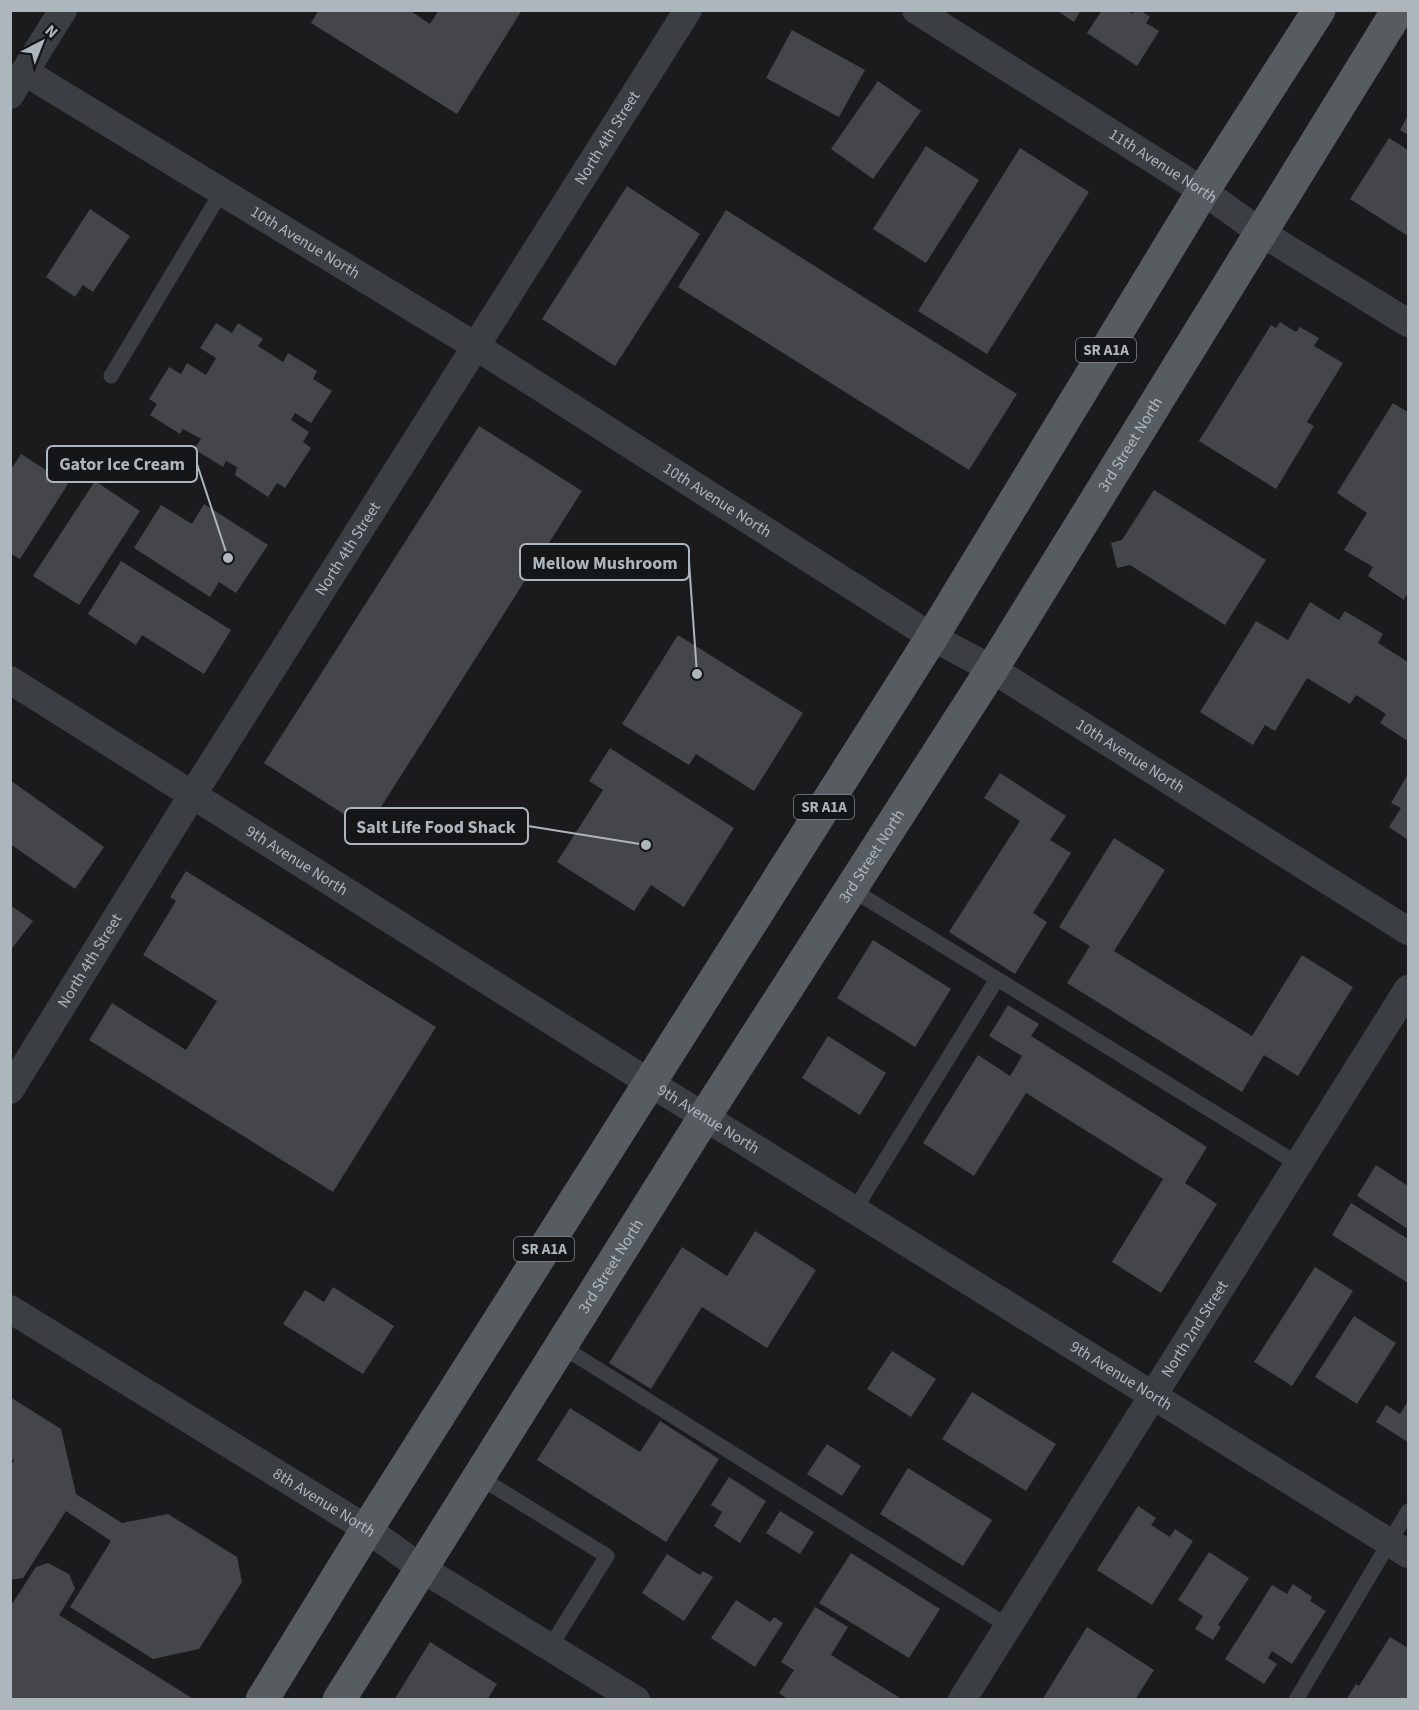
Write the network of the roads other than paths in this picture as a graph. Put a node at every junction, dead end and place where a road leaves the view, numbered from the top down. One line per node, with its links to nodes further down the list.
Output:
1 (63, 10): 7 (street)
2 (688, 10): 12 (street, North 4th Street)
3 (916, 10): 9 (street, 11th Avenue North)
4 (1319, 10): 9 (main road, SR A1A)
5 (1398, 11): 6 (lane); 10 (main road, 3rd Street North)
6 (1408, 17)
7 (18, 84): 8 (street, 10th Avenue North)
8 (222, 191): 12 (street, 10th Avenue North); 13 (lane)
9 (1203, 191): 10 (street, 11th Avenue North); 14 (main road, SR A1A)
10 (1260, 232): 11 (street, 11th Avenue North); 15 (main road, 3rd Street North)
11 (1408, 323)
12 (477, 347): 14 (street, 10th Avenue North); 17 (street, North 4th Street)
13 (111, 376)
14 (932, 636): 15 (street, 10th Avenue North); 22 (main road, SR A1A)
15 (992, 669): 18 (main road, 3rd Street North); 19 (street, 10th Avenue North)
16 (10, 680): 17 (street, 9th Avenue North)
17 (193, 794): 22 (street, 9th Avenue North); 23 (street, North 4th Street)
18 (851, 890): 20 (lane); 24 (main road, 3rd Street North)
19 (1408, 931)
20 (997, 979): 25 (lane); 26 (lane)
21 (1408, 989): 25 (street, North 2nd Street)
22 (650, 1083): 24 (street, 9th Avenue North); 32 (main road, SR A1A)
23 (10, 1090)
24 (705, 1116): 26 (street, 9th Avenue North); 28 (main road, 3rd Street North)
25 (1298, 1164): 29 (street, North 2nd Street)
26 (855, 1209): 29 (street, 9th Avenue North)
27 (10, 1309): 32 (street, 8th Avenue North)
28 (561, 1346): 30 (main road, 3rd Street North); 35 (lane)
29 (1153, 1394): 33 (street, 9th Avenue North); 35 (street, North 2nd Street)
30 (479, 1478): 34 (main road, 3rd Street North); 36 (lane)
31 (1408, 1511): 33 (lane)
32 (367, 1529): 34 (street, 8th Avenue North); 37 (main road, SR A1A)
33 (1399, 1548): 41 (lane)
34 (421, 1568): 36 (street, 8th Avenue North); 38 (main road, 3rd Street North)
35 (1008, 1626): 40 (street, North 2nd Street)
36 (550, 1647): 39 (street, 8th Avenue North)
37 (262, 1700)
38 (339, 1700)
39 (636, 1700)
40 (962, 1700)
41 (1296, 1700)

